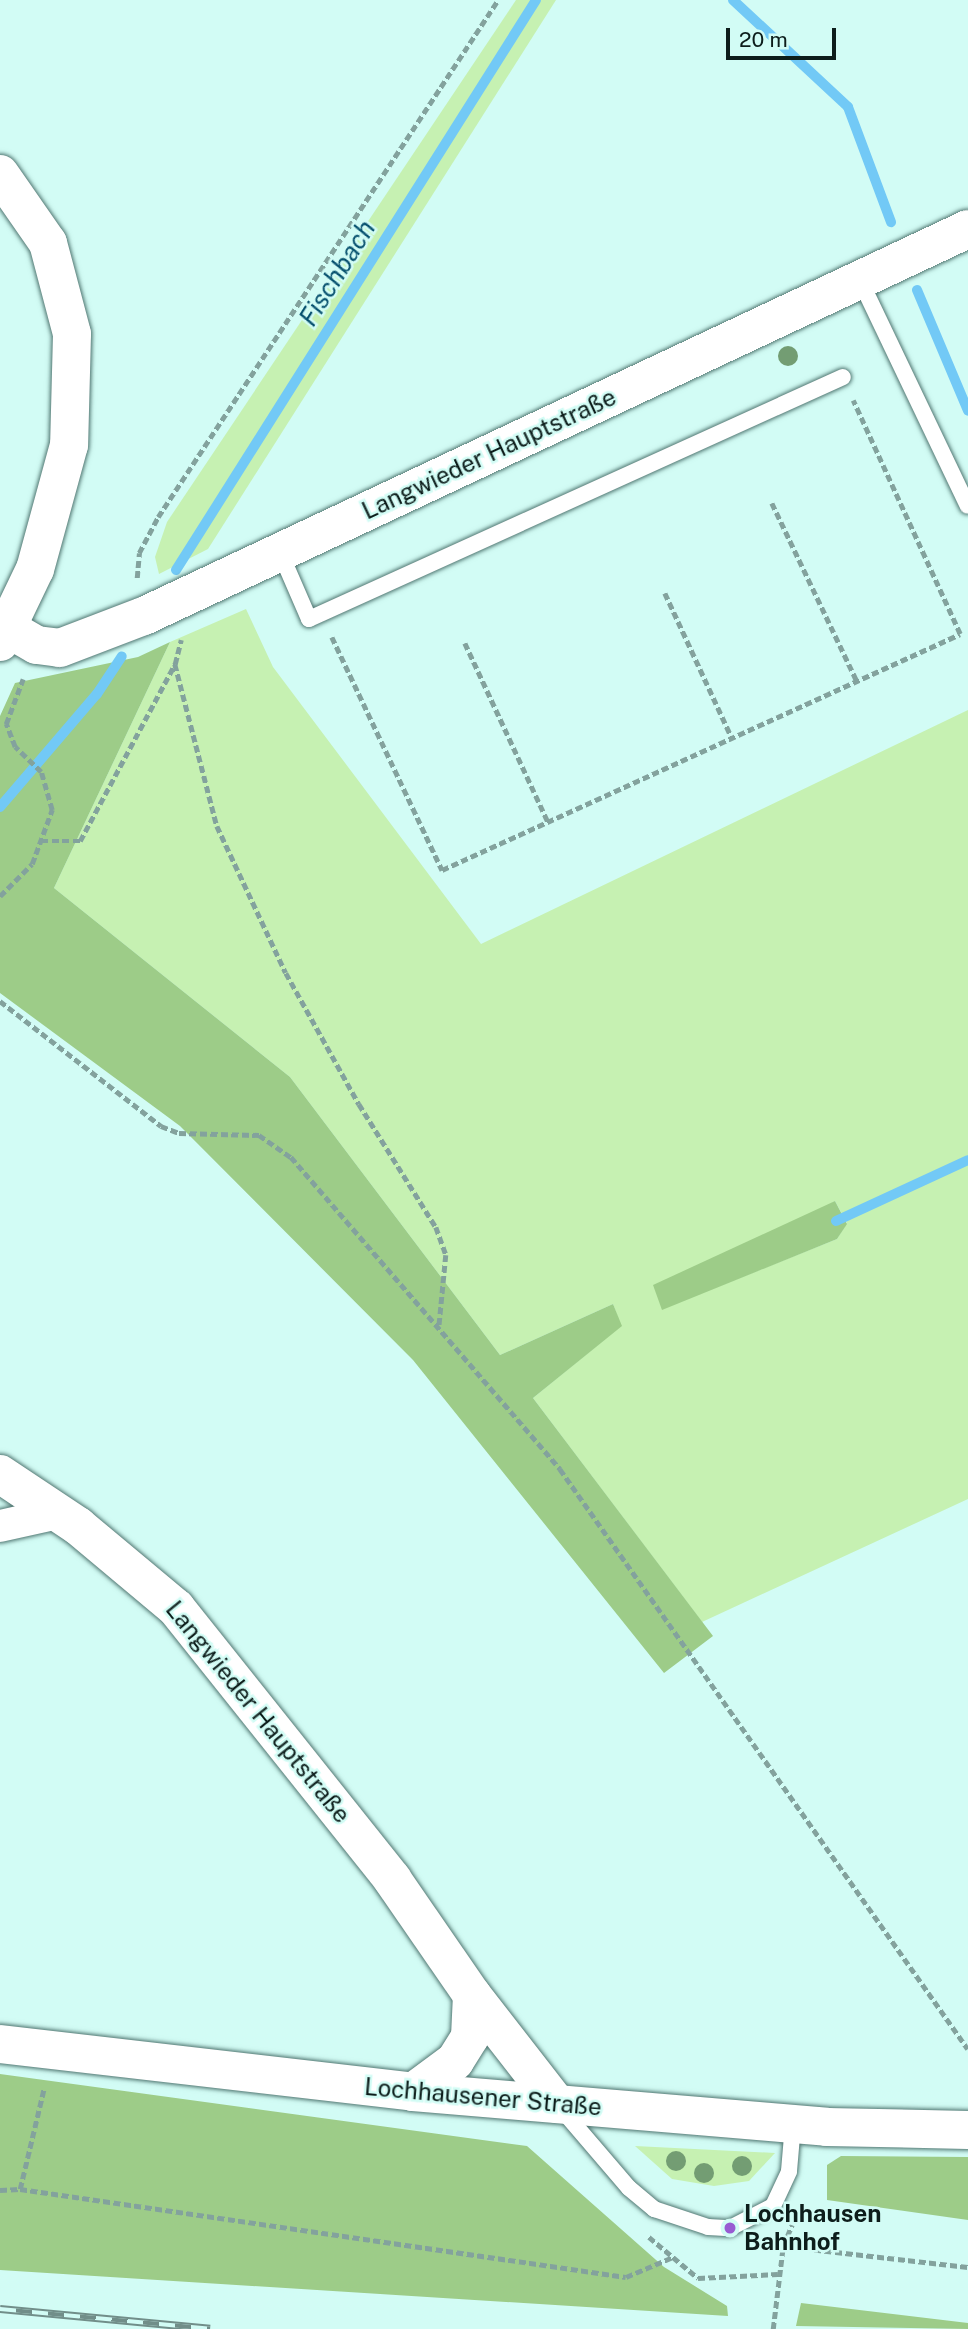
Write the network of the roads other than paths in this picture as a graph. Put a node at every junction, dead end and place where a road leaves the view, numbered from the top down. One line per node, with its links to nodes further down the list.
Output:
1 (0, 174): 7 (street)
2 (968, 229): 3 (street, Langwieder Hauptstraße)
3 (859, 280): 5 (lane); 6 (street, Langwieder Hauptstraße)
4 (843, 377): 6 (lane)
5 (968, 506)
6 (280, 552): 7 (street, Langwieder Hauptstraße)
7 (4, 635)
8 (0, 1474): 9 (street, Langwieder Hauptstraße)
9 (58, 1513): 10 (street); 11 (street, Langwieder Hauptstraße)
10 (0, 1526)
11 (472, 1995): 13 (street); 14 (street, Langwieder Hauptstraße)
12 (0, 2044): 13 (street, Lochhausener Straße)
13 (413, 2092): 14 (street, Lochhausener Straße)
14 (557, 2104): 15 (street, Lochhausener Straße); 15 (lane)
15 (793, 2124): 16 (street, Lochhausener Straße)
16 (968, 2130)

